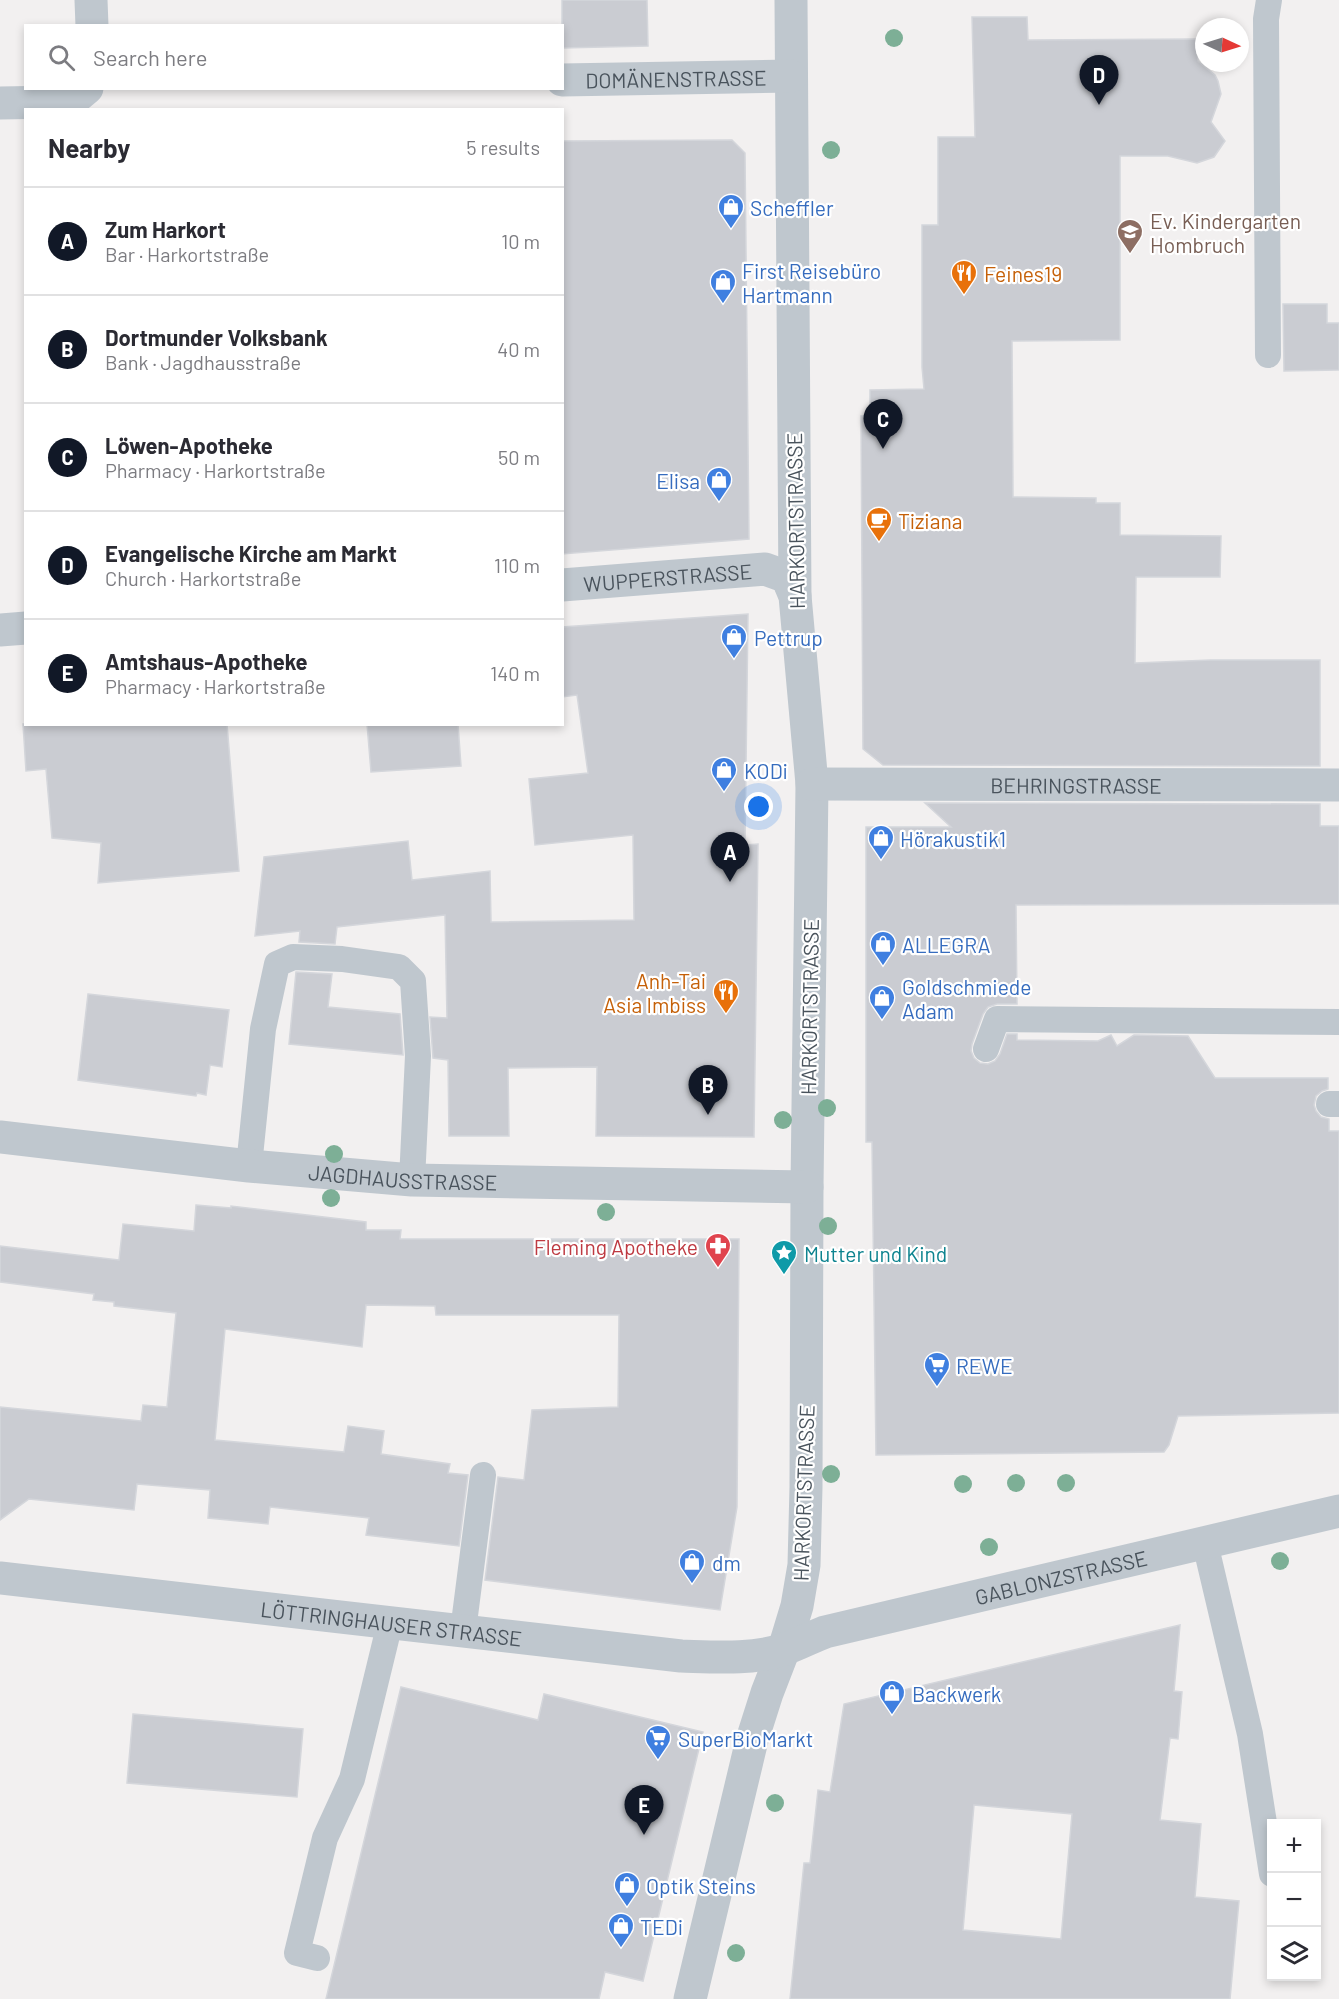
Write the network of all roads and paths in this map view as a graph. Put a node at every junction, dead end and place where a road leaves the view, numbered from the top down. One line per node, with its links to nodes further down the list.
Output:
1 (92, 0): 4 (street)
2 (790, 0): 5 (street, HARKORTSTRASSE)
3 (1269, 0): 9 (lane)
4 (92, 24)
5 (791, 76): 6 (street, DOMÄNENSTRASSE); 11 (street, HARKORTSTRASSE)
6 (564, 80)
7 (85, 90): 8 (street)
8 (0, 103)
9 (1268, 355)
10 (564, 585): 11 (street, WUPPERSTRASSE)
11 (795, 596): 14 (street, HARKORTSTRASSE)
12 (24, 628): 13 (street)
13 (0, 630)
14 (812, 784): 15 (street, BEHRINGSTRASSE); 21 (street, HARKORTSTRASSE)
15 (1339, 785)
16 (1339, 1022): 17 (lane)
17 (986, 1049)
18 (0, 1137): 19 (street, JAGDHAUSSTRASSE)
19 (249, 1166): 20 (street, JAGDHAUSSTRASSE); 20 (lane)
20 (412, 1180): 21 (street, JAGDHAUSSTRASSE)
21 (807, 1186): 28 (street, HARKORTSTRASSE)
22 (483, 1475): 27 (lane)
23 (1339, 1511): 24 (street, GABLONZSTRASSE)
24 (1205, 1543): 28 (street, GABLONZSTRASSE); 29 (lane)
25 (0, 1578): 26 (street, LÖTTRINGHAUSER STRASSE)
26 (390, 1623): 27 (street, LÖTTRINGHAUSER STRASSE); 30 (lane)
27 (463, 1631): 28 (street, LÖTTRINGHAUSER STRASSE)
28 (784, 1649): 31 (street, HARKORTSTRASSE)
29 (1272, 1873)
30 (317, 1958)
31 (690, 1999)

